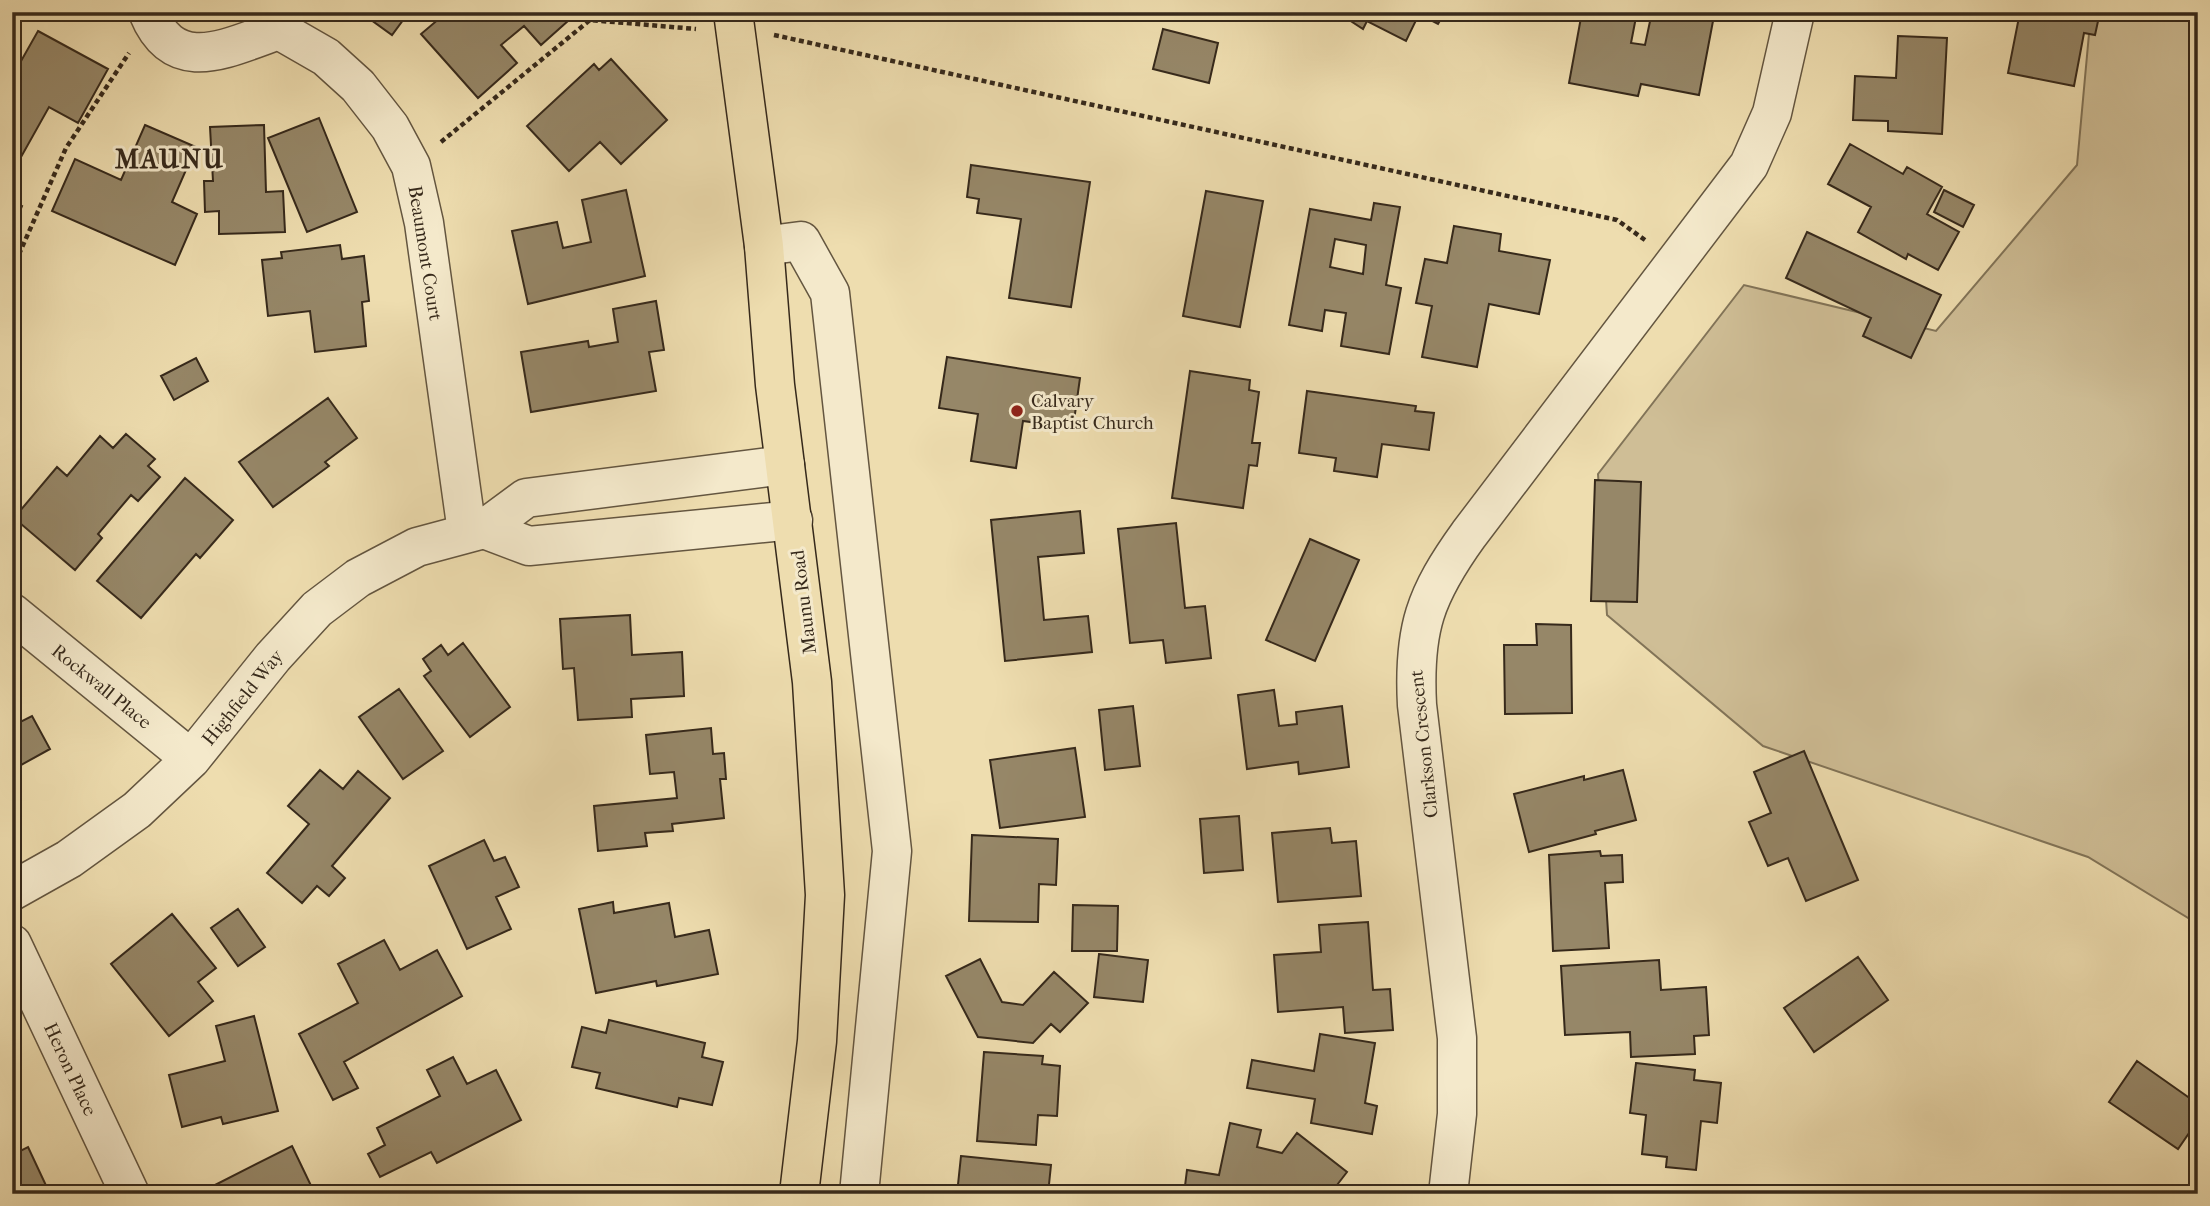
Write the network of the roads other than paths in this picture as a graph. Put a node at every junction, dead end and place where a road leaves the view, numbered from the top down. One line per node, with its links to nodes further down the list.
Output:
1 (1795, 12): 16 (street, Clarkson Crescent)
2 (727, 17): 5 (main road, Maunu Road)
3 (151, 20): 4 (street, Beaumont Court)
4 (273, 21): 8 (street, Beaumont Court)
5 (764, 246): 6 (main road, Maunu Road); 15 (street)
6 (785, 465): 7 (main road, Maunu Road); 8 (street, Highfield Way)
7 (793, 520): 8 (street); 14 (main road, Maunu Road)
8 (475, 530): 10 (street, Highfield Way)
9 (12, 613): 10 (street, Rockwall Place)
10 (191, 760): 11 (street, Highfield Way)
11 (12, 891)
12 (12, 944): 13 (street, Heron Place)
13 (130, 1194)
14 (799, 1194)
15 (859, 1194)
16 (1448, 1194)

